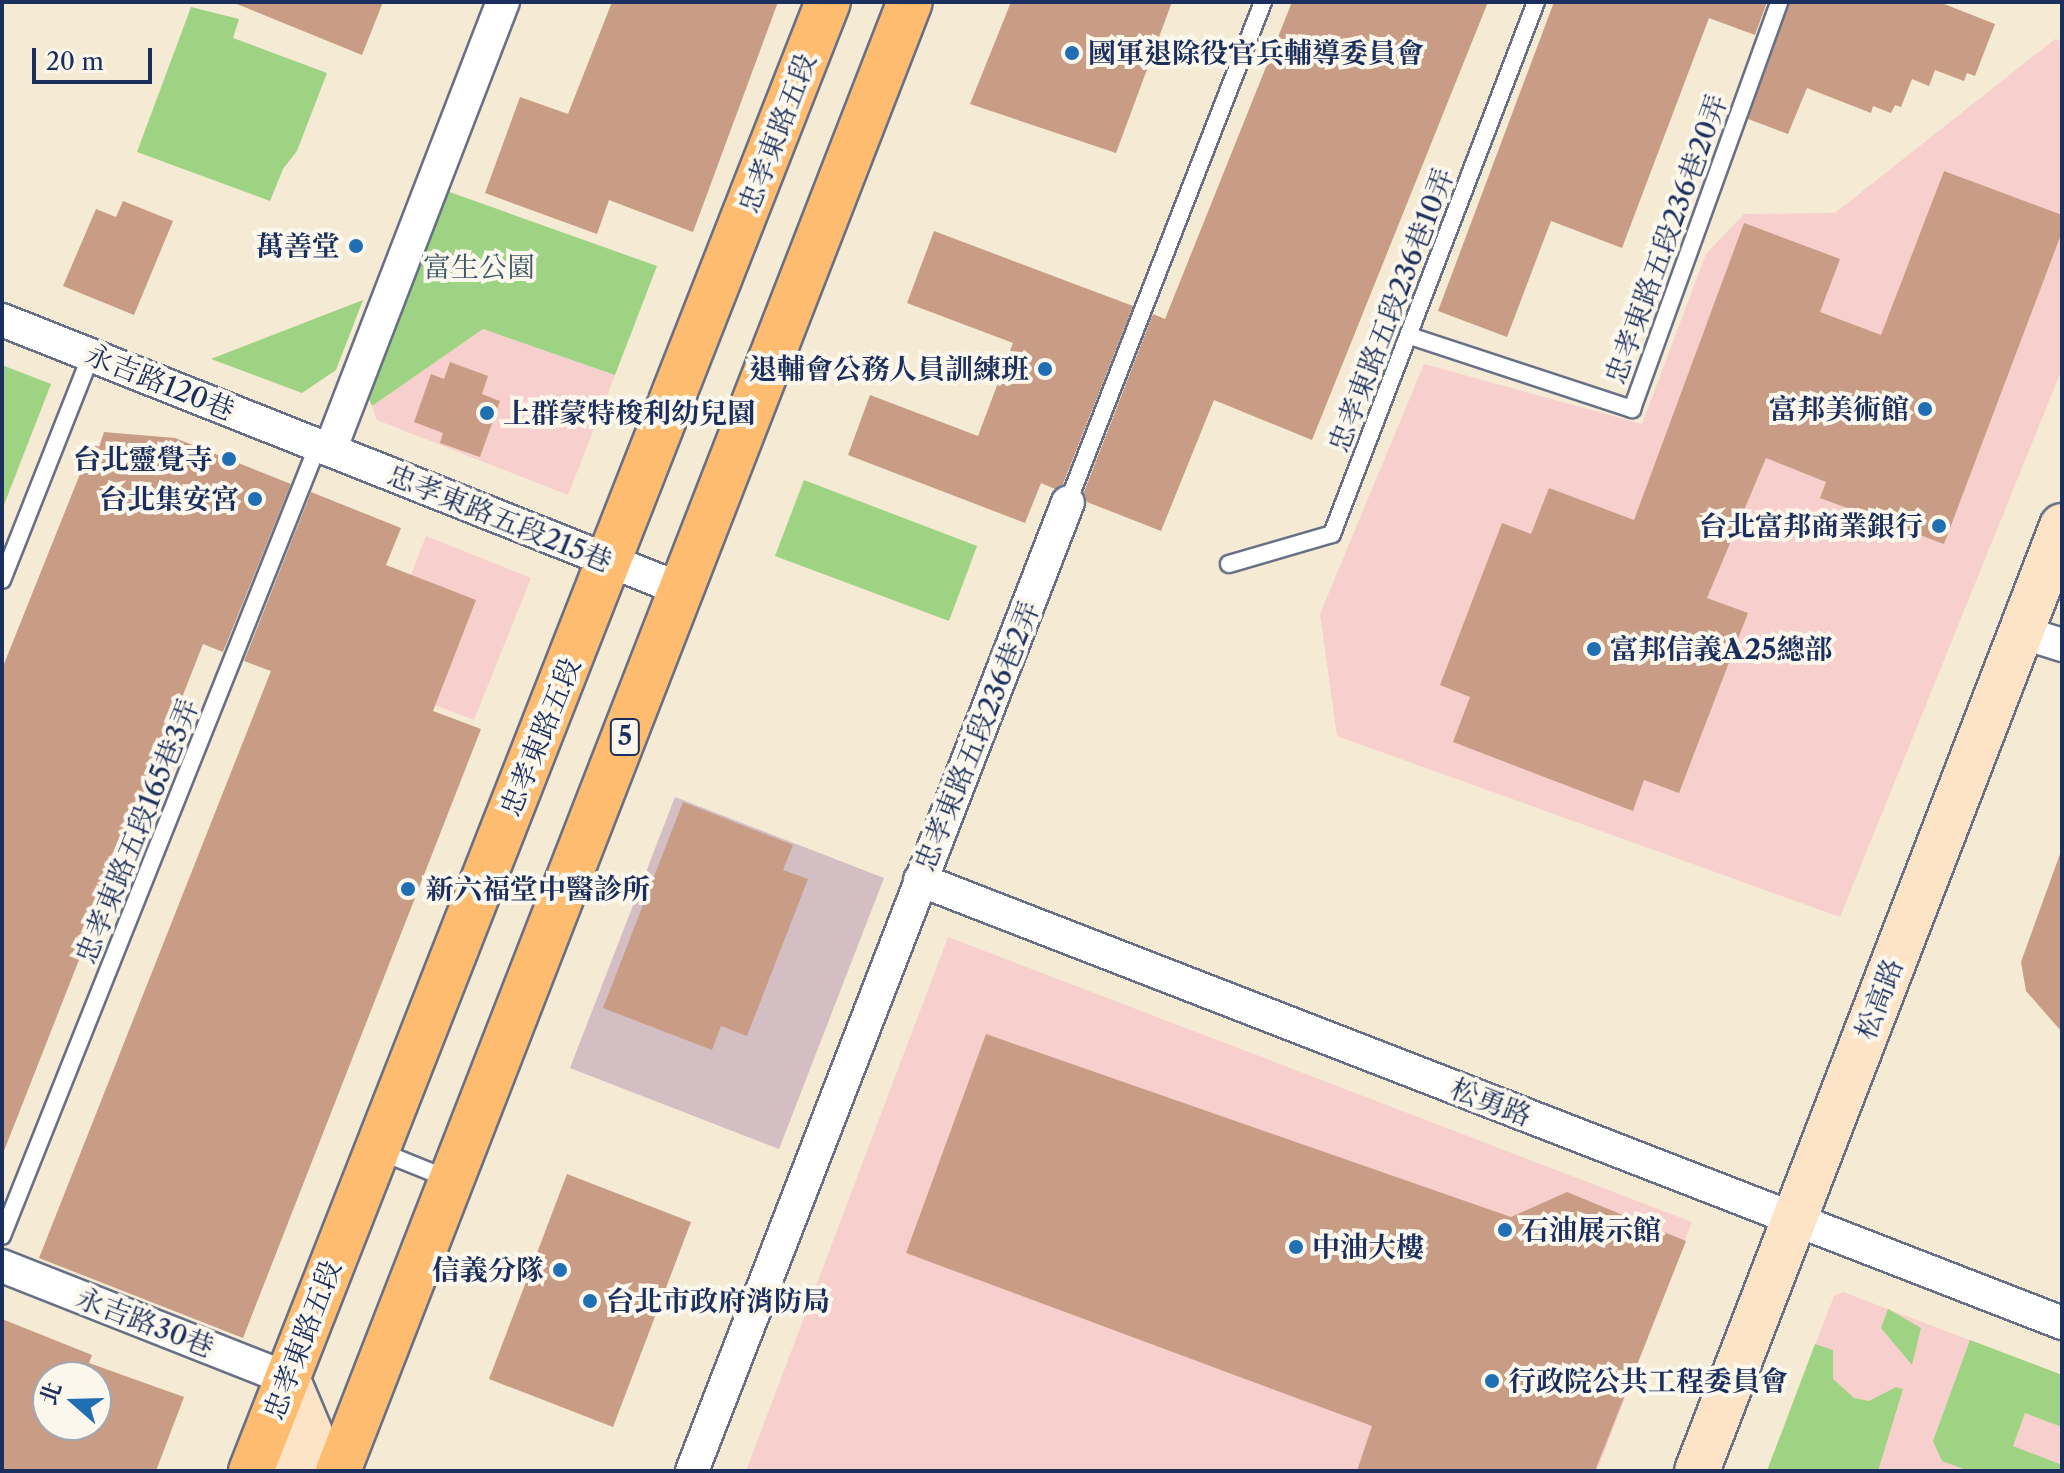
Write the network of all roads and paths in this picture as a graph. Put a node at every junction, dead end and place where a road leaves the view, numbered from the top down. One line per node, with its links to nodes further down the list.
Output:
1 (503, 2): 10 (street)
2 (828, 2): 13 (main road, 忠孝東路五段)
3 (910, 2): 16 (main road, 5)
4 (1263, 2): 11 (lane, 忠孝東路五段236巷2弄)
5 (1536, 2): 8 (lane, 忠孝東路五段236巷10弄)
6 (1779, 2): 8 (lane, 忠孝東路五段236巷20弄)
7 (2, 320): 9 (street, 永吉路120巷)
8 (1410, 336): 14 (lane, 忠孝東路五段236巷10弄)
9 (91, 355): 10 (street, 永吉路120巷); 15 (lane)
10 (324, 447): 13 (street, 忠孝東路五段215巷); 23 (lane, 忠孝東路五段165巷3弄)
11 (1068, 502): 19 (street, 忠孝東路五段236巷2弄)
12 (2062, 526): 17 (street, 松高路)
13 (609, 562): 16 (street, 忠孝東路五段215巷); 20 (main road, 忠孝東路五段)
14 (1229, 564)
15 (2, 580)
16 (683, 590): 21 (main road, 5)
17 (2021, 632): 18 (street); 22 (street, 松高路)
18 (2062, 645)
19 (920, 880): 22 (street, 松勇路); 31 (street, 忠孝東路五段236巷2弄)
20 (377, 1150): 21 (lane); 26 (main road, 忠孝東路五段)
21 (452, 1180): 30 (main road, 5)
22 (1794, 1219): 25 (street, 松勇路); 32 (street, 松高路)
23 (2, 1236)
24 (2, 1266): 26 (street, 永吉路30巷)
25 (2062, 1323)
26 (287, 1378): 27 (main road, 忠孝東路五段); 28 (street); 29 (street)
27 (251, 1471)
28 (291, 1471)
29 (326, 1471)
30 (338, 1471)
31 (692, 1471)
32 (1697, 1471)

